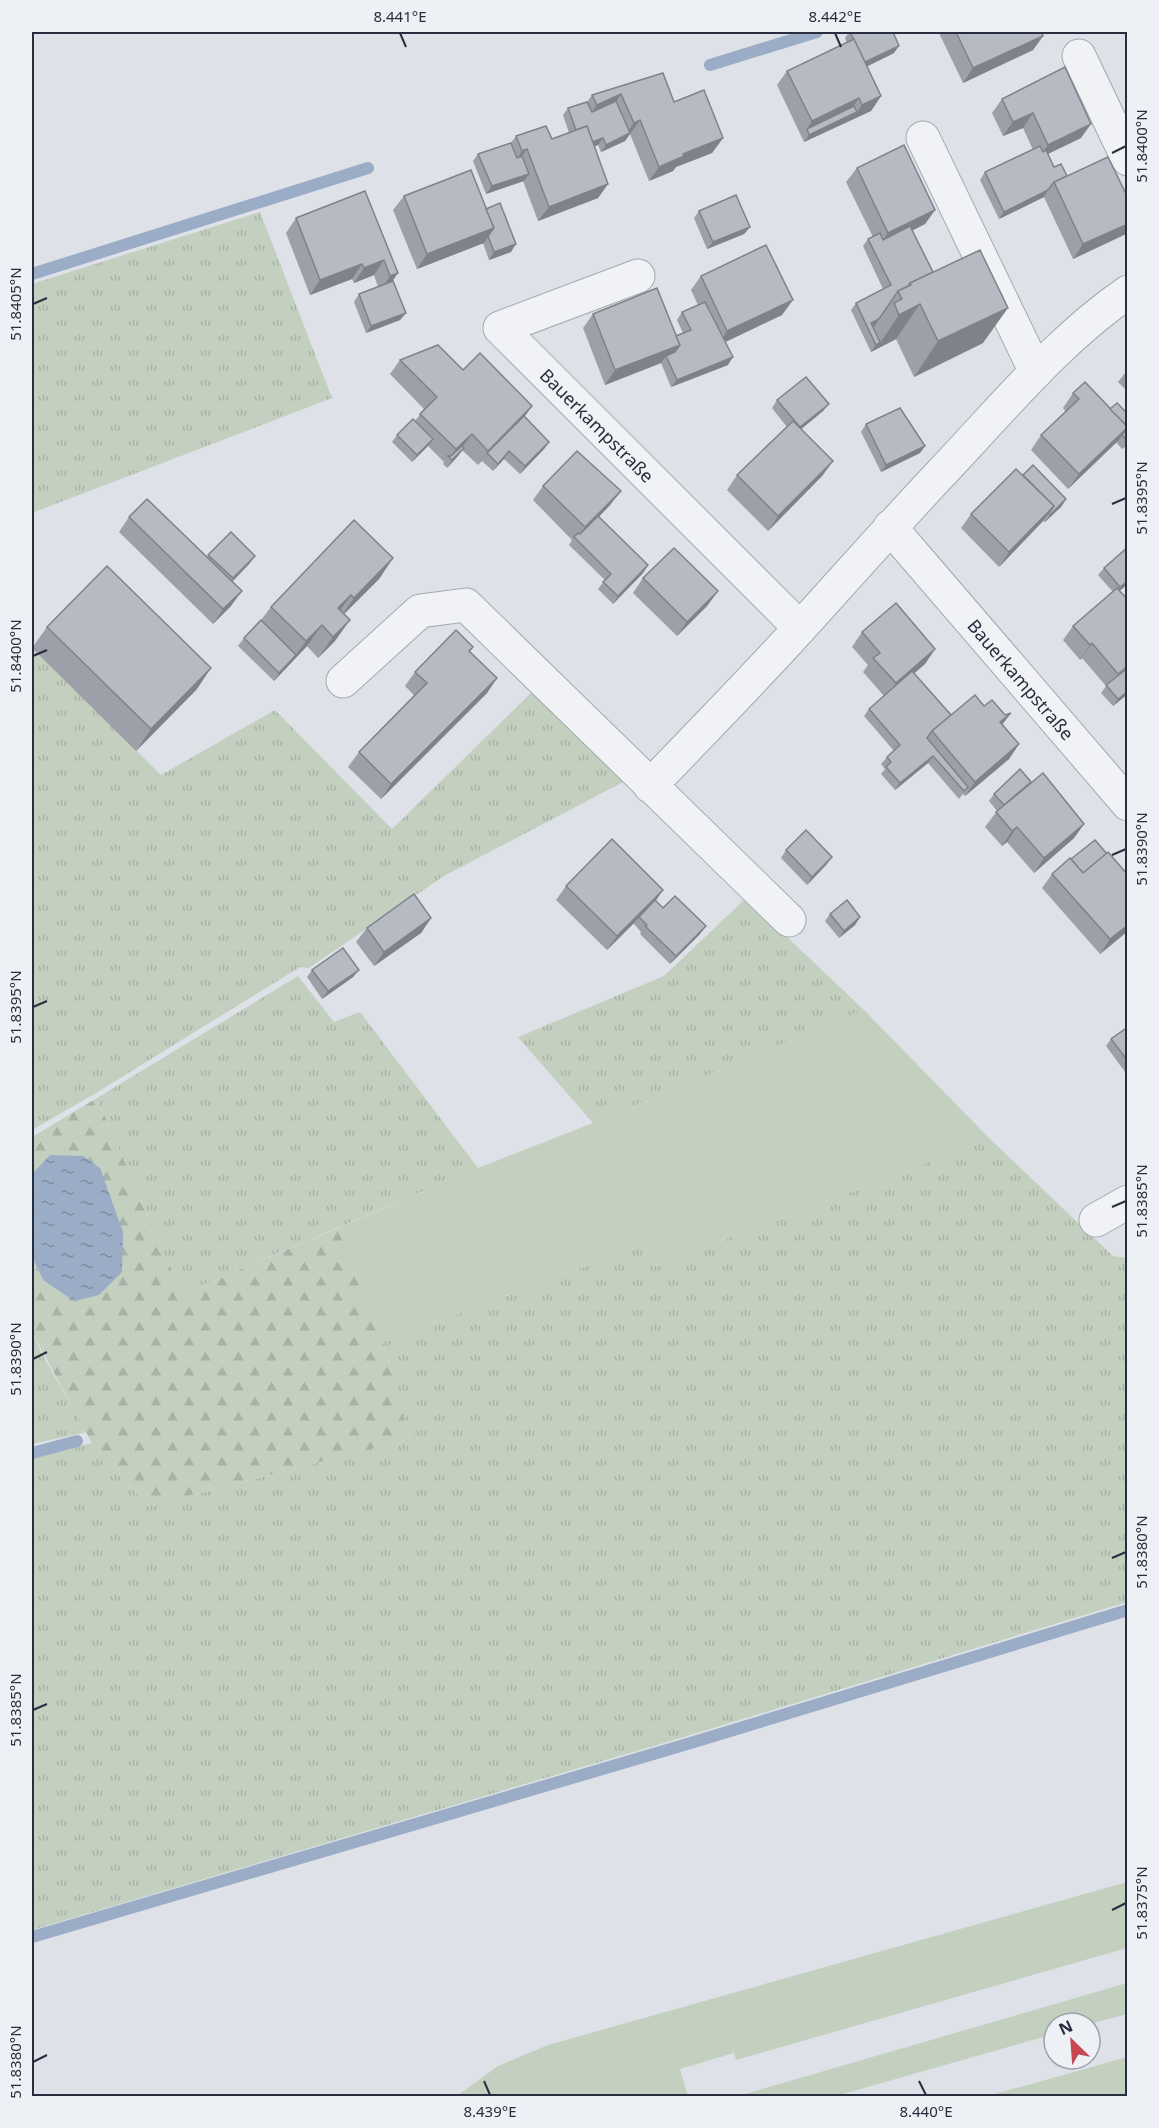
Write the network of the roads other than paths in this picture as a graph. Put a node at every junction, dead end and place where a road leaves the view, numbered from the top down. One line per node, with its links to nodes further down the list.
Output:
1 (1079, 56): 3 (street)
2 (923, 138): 6 (street)
3 (1128, 159)
4 (638, 276): 8 (street, Bauerkampstraße)
5 (1128, 292): 6 (street)
6 (1036, 372): 7 (street)
7 (890, 528): 8 (street); 11 (street, Bauerkampstraße)
8 (800, 628): 10 (street)
9 (343, 681): 10 (street)
10 (650, 786): 12 (street)
11 (1128, 804)
12 (789, 920)
13 (1128, 1202): 14 (street)
14 (1096, 1220)

